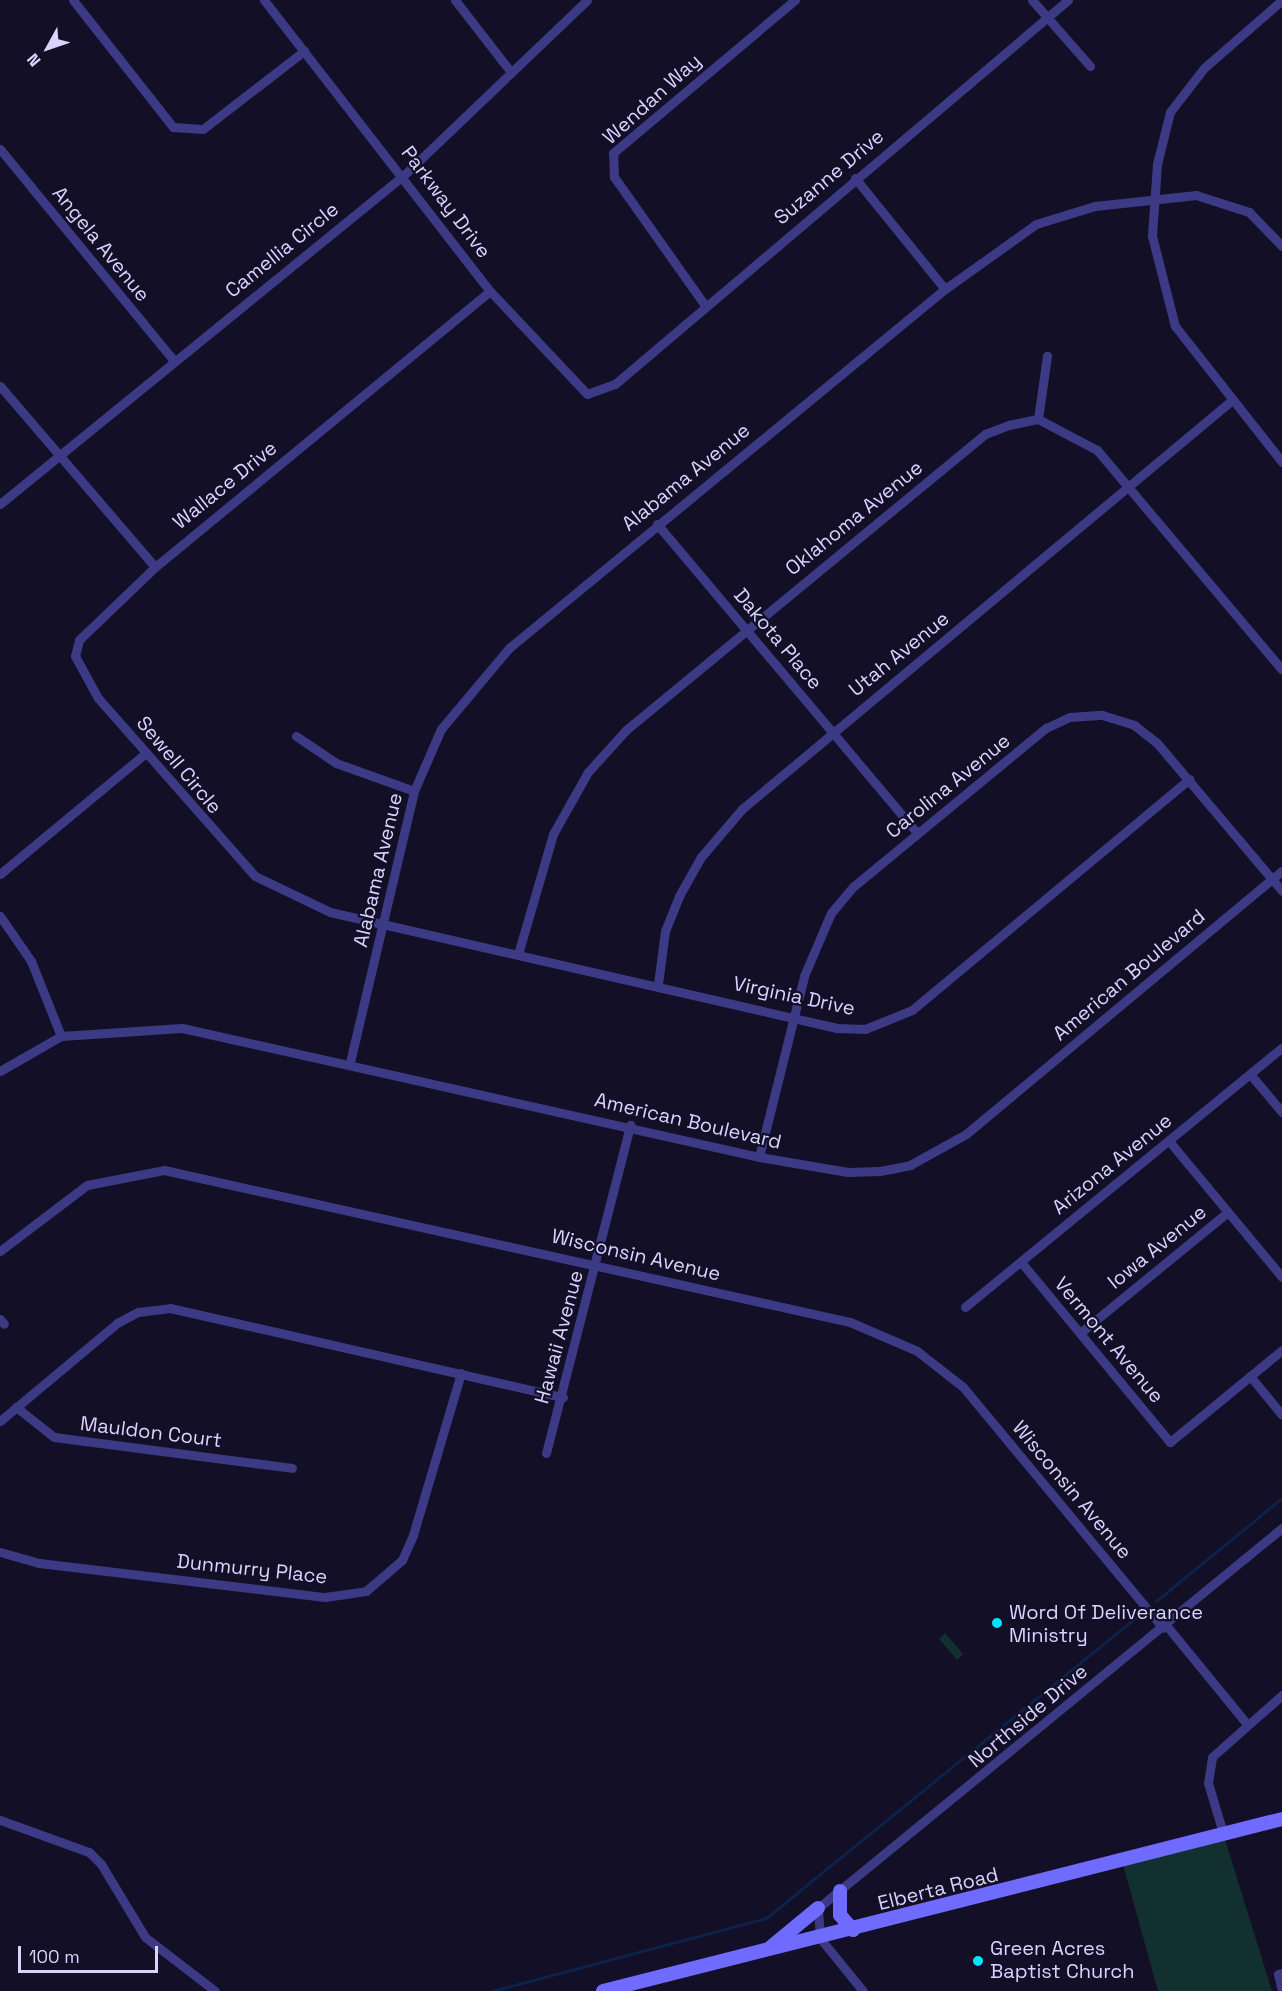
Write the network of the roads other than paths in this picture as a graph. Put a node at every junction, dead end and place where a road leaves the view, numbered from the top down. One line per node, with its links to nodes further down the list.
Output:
1 (73, 0): 10 (street)
2 (264, 0): 10 (street, Parkway Drive)
3 (455, 0): 12 (street)
4 (587, 0): 12 (street, Camellia Circle)
5 (795, 0): 20 (street, Wendan Way)
6 (1032, 0): 9 (street)
7 (1068, 0): 9 (street, Suzanne Drive)
8 (1281, 4): 16 (street)
9 (1047, 19): 11 (street); 15 (street, Suzanne Drive)
10 (304, 51): 14 (street, Parkway Drive)
11 (1090, 66)
12 (510, 71): 14 (street, Camellia Circle)
13 (0, 149): 22 (street, Angela Avenue)
14 (404, 175): 19 (street, Parkway Drive); 22 (street, Camellia Circle)
15 (855, 178): 18 (street); 20 (street, Suzanne Drive)
16 (1155, 201): 17 (street, Alabama Avenue); 18 (street, Alabama Avenue); 25 (street)
17 (1282, 246)
18 (945, 289): 31 (street, Alabama Avenue)
19 (490, 291): 23 (street, Parkway Drive); 32 (street, Wallace Drive)
20 (704, 304): 23 (street, Suzanne Drive)
21 (1047, 356): 26 (street)
22 (174, 361): 27 (street, Camellia Circle)
23 (615, 384)
24 (0, 386): 27 (street)
25 (1232, 400): 28 (street); 29 (street, Utah Avenue)
26 (1038, 419): 29 (street); 33 (street, Oklahoma Avenue)
27 (58, 456): 30 (street); 32 (street)
28 (1282, 462)
29 (1131, 489): 34 (street); 35 (street, Utah Avenue)
30 (0, 504)
31 (657, 524): 33 (street, Dakota Place); 39 (street, Alabama Avenue)
32 (155, 567): 37 (street, Sewell Circle)
33 (747, 628): 35 (street, Dakota Place); 47 (street, Oklahoma Avenue)
34 (1282, 670)
35 (832, 731): 40 (street, Dakota Place); 48 (street, Utah Avenue)
36 (296, 736): 39 (street)
37 (146, 753): 42 (street); 46 (street, Sewell Circle)
38 (1189, 779): 40 (street, Carolina Avenue); 43 (street, Carolina Avenue); 49 (street, Virginia Drive)
39 (414, 792): 46 (street, Alabama Avenue)
40 (917, 832): 49 (street, Carolina Avenue)
41 (1282, 871): 43 (street, American Boulevard)
42 (0, 874)
43 (1272, 879): 44 (street, Carolina Avenue); 58 (street, American Boulevard)
44 (1282, 891)
45 (0, 916): 50 (street)
46 (385, 921): 47 (street, Virginia Drive); 52 (street, Alabama Avenue)
47 (518, 954): 48 (street, Virginia Drive)
48 (658, 984): 49 (street, Virginia Drive)
49 (793, 1017): 58 (street, Carolina Avenue)
50 (61, 1036): 52 (street, American Boulevard); 53 (street, American Boulevard)
51 (1282, 1048): 54 (street, Arizona Avenue)
52 (350, 1062): 56 (street, American Boulevard)
53 (0, 1071)
54 (1250, 1074): 55 (street); 57 (street, Arizona Avenue)
55 (1282, 1112)
56 (630, 1125): 58 (street, American Boulevard); 62 (street, Hawaii Avenue)
57 (1169, 1141): 59 (street); 61 (street, Arizona Avenue)
58 (759, 1157)
59 (1228, 1212): 63 (street); 65 (street, Iowa Avenue)
60 (0, 1251): 62 (street, Wisconsin Avenue)
61 (1021, 1262): 64 (street, Arizona Avenue); 65 (street, Vermont Avenue)
62 (598, 1264): 69 (street, Hawaii Avenue); 77 (street, Wisconsin Avenue)
63 (1282, 1277)
64 (965, 1307)
65 (1080, 1333): 68 (street, Vermont Avenue)
66 (1282, 1350): 68 (street)
67 (461, 1373): 69 (street); 70 (street); 76 (street, Dunmurry Place)
68 (1250, 1376): 71 (street)
69 (563, 1397): 73 (street, Hawaii Avenue)
70 (16, 1407): 72 (street); 74 (street, Mauldon Court)
71 (1282, 1415)
72 (0, 1421)
73 (546, 1453)
74 (292, 1468)
75 (1282, 1528): 77 (street, Northside Drive)
76 (0, 1552)
77 (1165, 1626): 79 (street, Wisconsin Avenue); 83 (street, Northside Drive)
78 (1282, 1695): 79 (street)
79 (1247, 1724): 82 (street)
80 (1282, 1818): 82 (street, Elberta Road)
81 (0, 1820): 89 (street)
82 (1223, 1833): 85 (street, Elberta Road)
83 (840, 1891): 84 (street, Northside Drive); 85 (street)
84 (818, 1908): 86 (street); 87 (street)
85 (853, 1930): 86 (street, Elberta Road)
86 (820, 1938): 87 (street, Elberta Road); 91 (street)
87 (768, 1949): 90 (street, Elberta Road)
88 (1282, 1973): 92 (street)
89 (215, 1991)
90 (603, 1991)
91 (863, 1991)
92 (1282, 1991)

